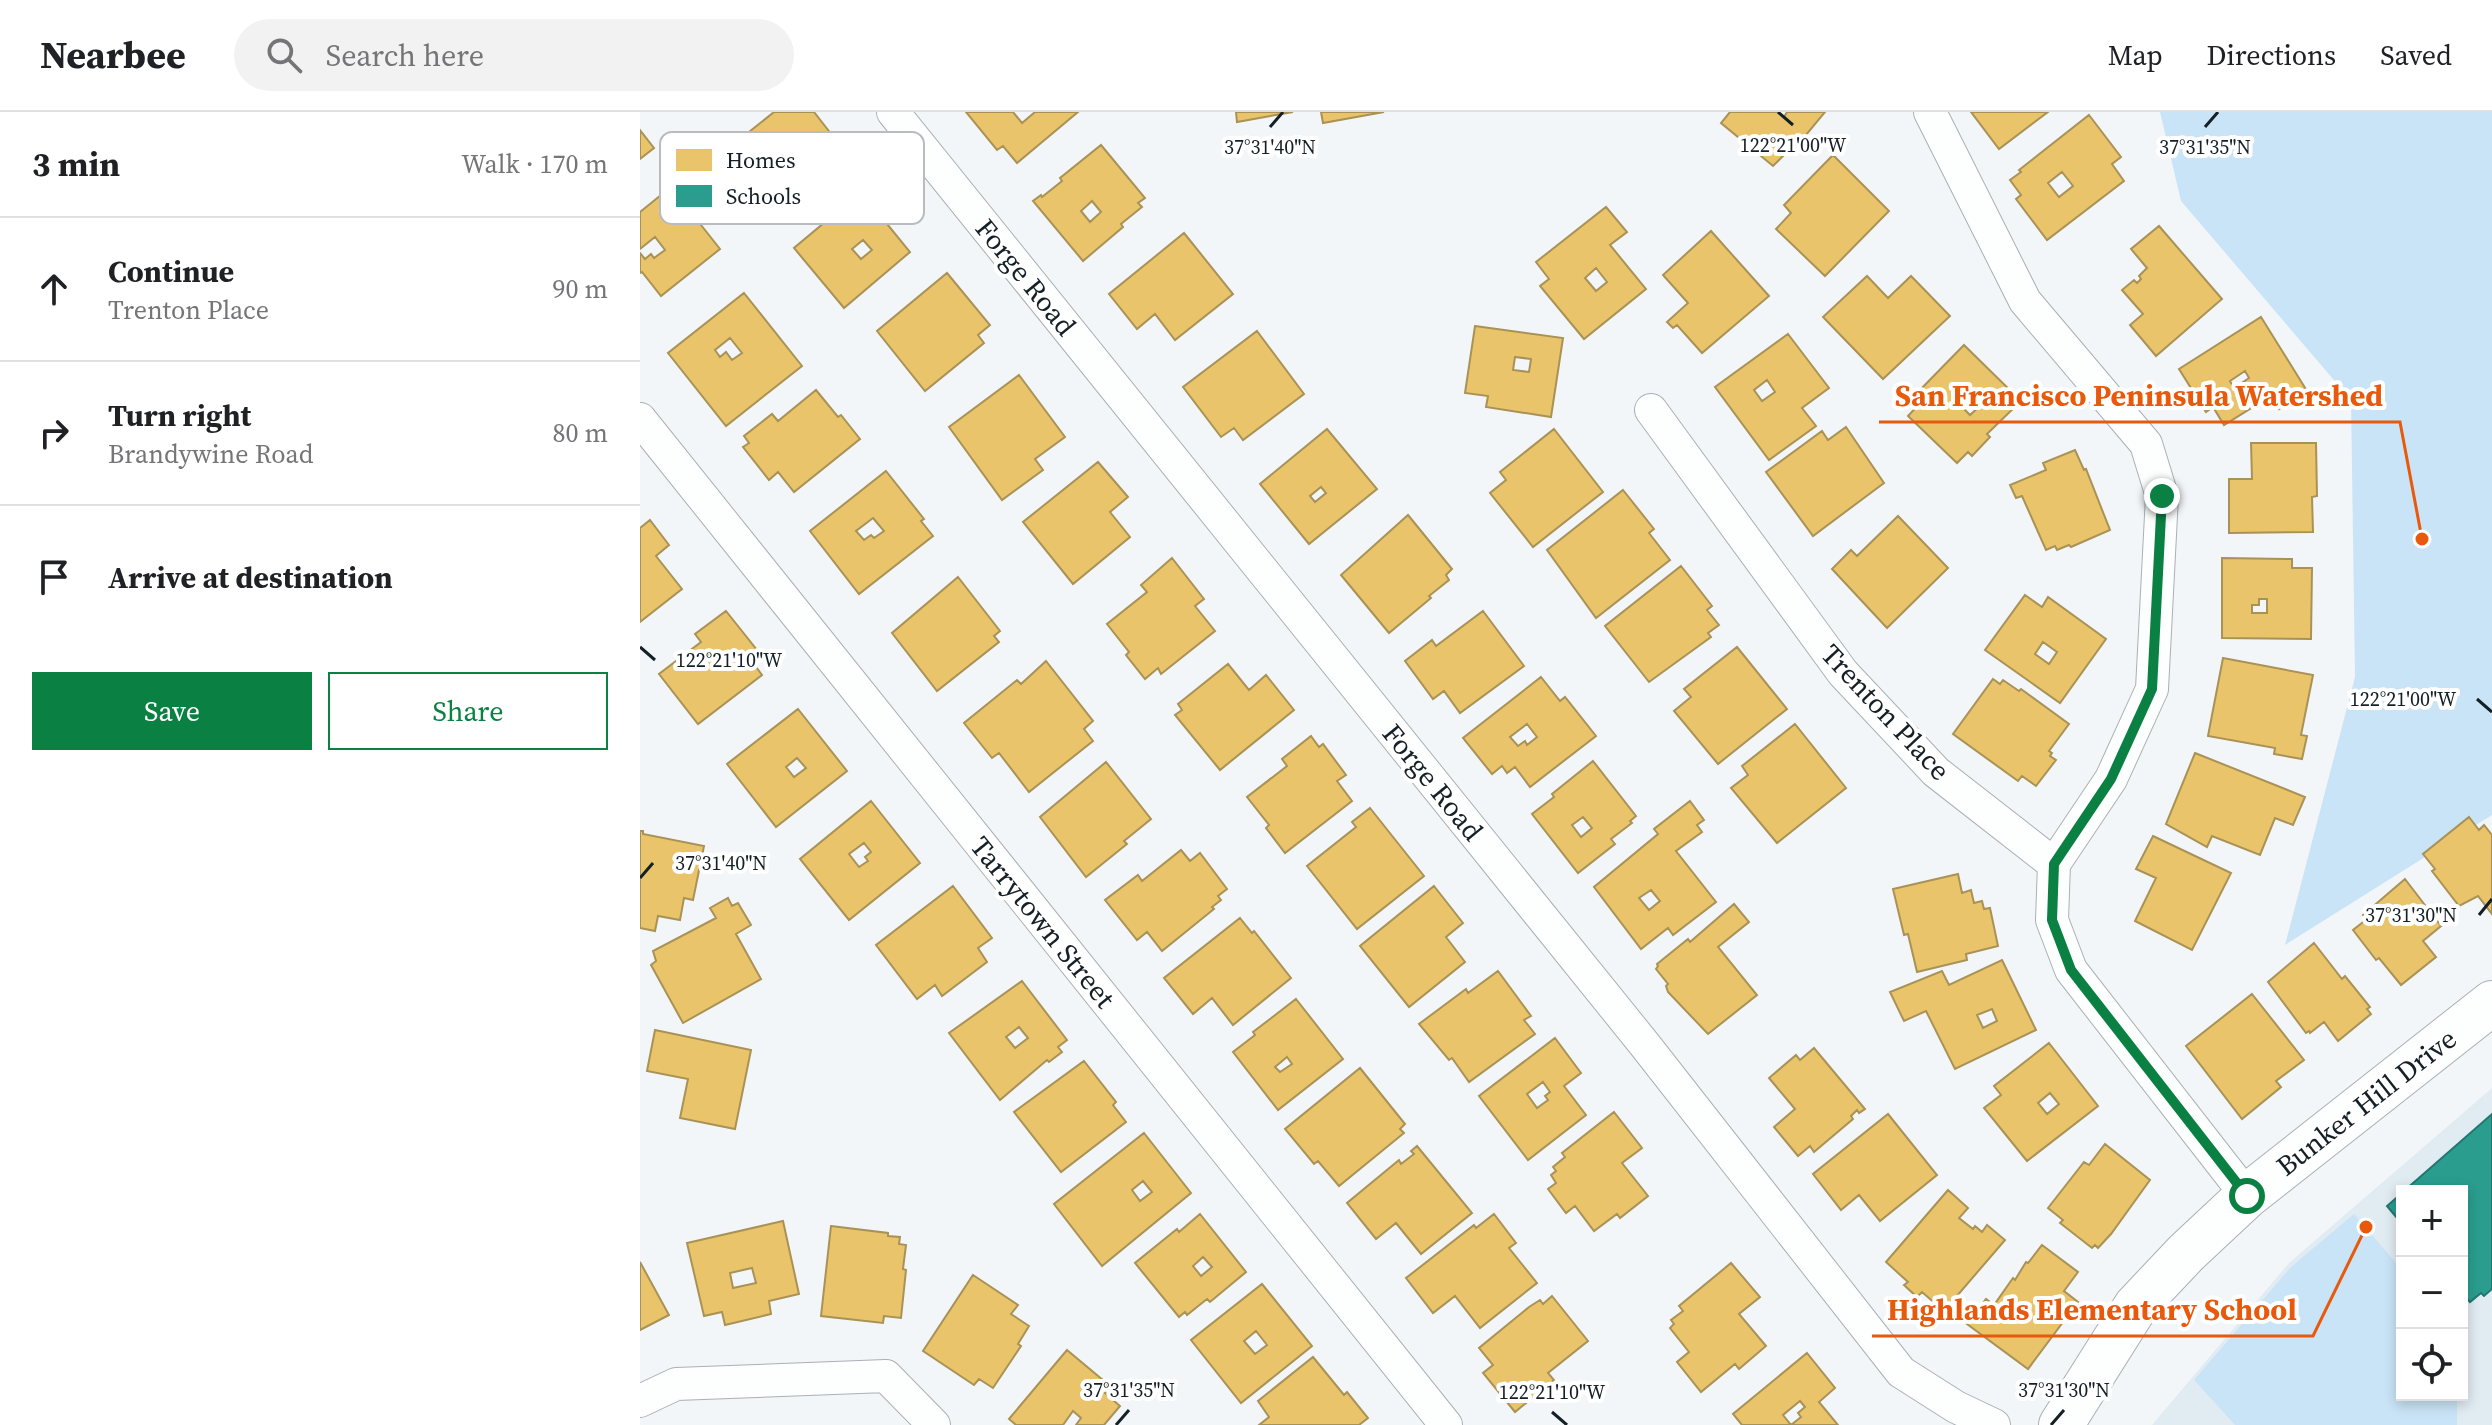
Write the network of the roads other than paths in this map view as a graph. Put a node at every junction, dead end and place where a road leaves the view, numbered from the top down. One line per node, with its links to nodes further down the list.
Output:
1 (893, 112): 3 (street, Forge Road)
2 (1930, 112): 7 (street)
3 (909, 132)
4 (924, 150): 13 (street, Forge Road)
5 (1651, 410): 7 (street, Trenton Place)
6 (641, 423): 12 (street, Tarrytown Street)
7 (2054, 864): 9 (street)
8 (2492, 1003): 9 (street, Bunker Hill Drive)
9 (2247, 1196): 14 (street, Bunker Hill Drive)
10 (640, 1401): 11 (street)
11 (934, 1425)
12 (1446, 1425)
13 (1994, 1425)
14 (2061, 1425)

